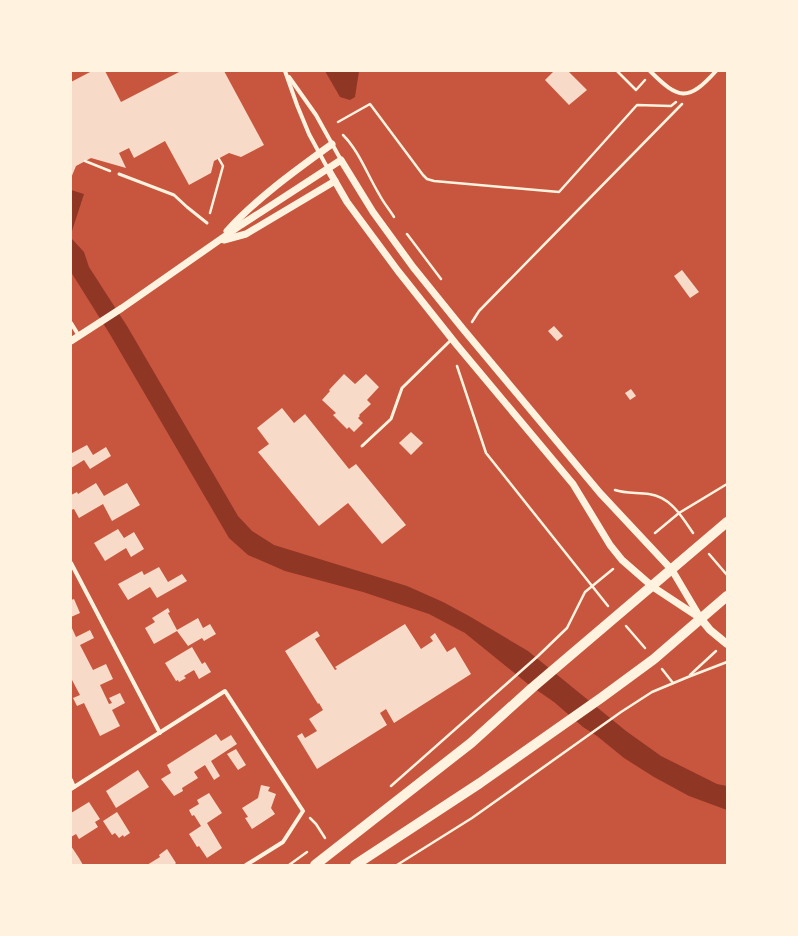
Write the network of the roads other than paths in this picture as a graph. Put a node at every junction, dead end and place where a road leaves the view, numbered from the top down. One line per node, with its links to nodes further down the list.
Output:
1 (716, 71): 3 (street)
2 (286, 72): 4 (street); 5 (street)
3 (651, 72)
4 (332, 144): 5 (street); 6 (street)
5 (319, 153): 7 (street); 11 (street)
6 (341, 160): 7 (street); 19 (street)
7 (328, 168): 9 (street); 11 (street)
8 (119, 174): 10 (lane)
9 (335, 181): 11 (street); 15 (street)
10 (207, 223)
11 (218, 242): 13 (street)
12 (71, 323): 13 (street)
13 (79, 336): 14 (street)
14 (71, 341)
15 (454, 341): 16 (lane); 20 (street)
16 (362, 446)
17 (727, 522): 19 (main road)
18 (71, 563): 24 (street)
19 (672, 570): 20 (main road); 22 (street)
20 (652, 587): 22 (street); 28 (main road)
21 (727, 596): 22 (main road)
22 (701, 619): 23 (main road); 29 (main road)
23 (726, 643)
24 (160, 733): 26 (street); 27 (street)
25 (71, 780): 26 (street)
26 (73, 788)
27 (246, 865)
28 (315, 865)
29 (355, 865)

